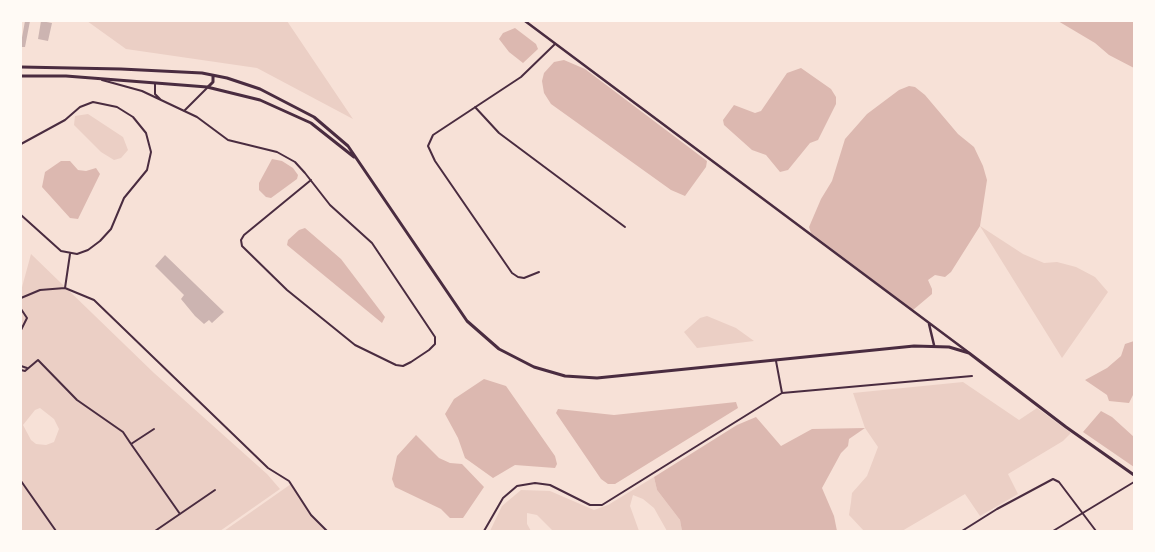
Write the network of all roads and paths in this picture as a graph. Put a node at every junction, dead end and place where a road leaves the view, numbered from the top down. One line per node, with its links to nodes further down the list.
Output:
1 (524, 21): 2 (main road)
2 (555, 44): 10 (street); 22 (main road)
3 (21, 67): 5 (main road)
4 (21, 76): 6 (main road)
5 (213, 76): 8 (main road); 13 (main road)
6 (95, 78): 7 (main road); 9 (street)
7 (155, 82): 8 (main road); 9 (street)
8 (207, 87): 11 (street); 13 (main road)
9 (162, 101): 11 (street)
10 (476, 107): 16 (street); 18 (street)
11 (184, 111): 14 (street)
12 (21, 144): 17 (street)
13 (355, 158): 26 (main road)
14 (310, 180): 14 (street)
15 (21, 215): 17 (street)
16 (625, 228)
17 (70, 254): 19 (street)
18 (539, 272)
19 (65, 288): 20 (street); 42 (street)
20 (21, 298)
21 (21, 308): 23 (street)
22 (929, 323): 24 (main road); 25 (main road)
23 (21, 330)
24 (934, 345): 25 (main road); 26 (main road)
25 (969, 353): 34 (main road)
26 (775, 360): 31 (street)
27 (21, 366): 28 (street)
28 (28, 368): 29 (street); 33 (street)
29 (21, 370)
30 (972, 376): 31 (street)
31 (782, 393): 43 (street)
32 (154, 429): 33 (street)
33 (131, 444): 39 (street)
34 (1134, 475)
35 (21, 480): 40 (street)
36 (1134, 482): 38 (street)
37 (215, 490): 39 (street)
38 (1083, 513): 44 (street); 45 (street); 46 (street)
39 (180, 514): 41 (street)
40 (56, 531)
41 (155, 531)
42 (327, 531)
43 (484, 531)
44 (962, 531)
45 (1053, 531)
46 (1096, 531)

